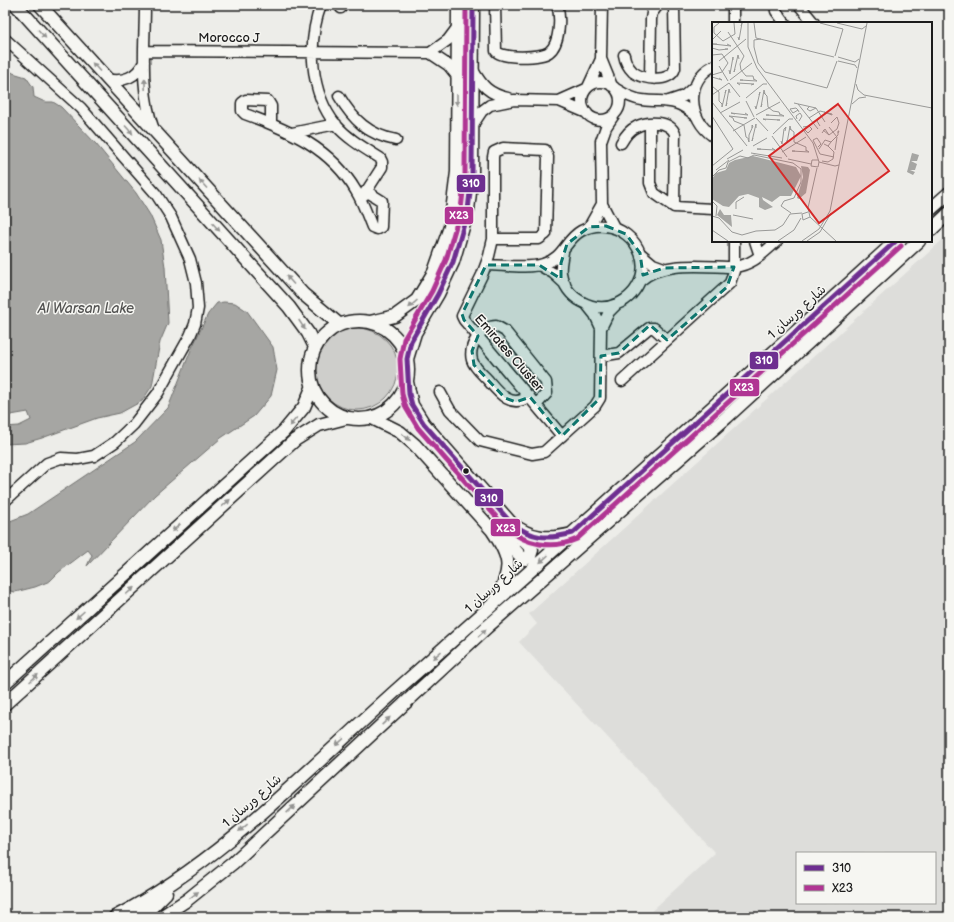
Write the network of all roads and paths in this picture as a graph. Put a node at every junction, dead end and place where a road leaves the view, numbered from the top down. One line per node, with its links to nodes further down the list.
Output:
1 (16, 5): 85 (street, one-way to 85)
2 (40, 5): 30 (street, one-way to 2)
3 (145, 5): 21 (street)
4 (321, 5): 20 (street)
5 (458, 5): 18 (street)
6 (473, 5): 27 (street)
7 (495, 5): 8 (street)
8 (557, 5)
9 (602, 5): 24 (street)
10 (658, 5): 29 (street)
11 (674, 5): 29 (street)
12 (733, 5): 15 (street)
13 (775, 5): 16 (street)
14 (799, 5): 17 (street)
15 (733, 22)
16 (784, 22)
17 (813, 22)
18 (457, 28): 22 (street); 28 (street)
19 (5, 39): 97 (street)
20 (313, 51): 21 (street, Morocco J); 22 (street, Morocco J); 44 (street)
21 (144, 52): 25 (street)
22 (430, 53): 28 (street)
23 (624, 55): 29 (street)
24 (601, 58): 32 (street); 33 (street)
25 (144, 62): 30 (street); 47 (street, one-way to 25)
26 (712, 67): 31 (street)
27 (473, 70): 35 (street); 46 (street)
28 (458, 76): 80 (street, one-way to 80)
29 (650, 78)
30 (107, 79): 47 (street)
31 (696, 86): 38 (street); 41 (street)
32 (614, 87): 33 (street); 36 (street); 39 (street)
33 (587, 88): 37 (street); 40 (street)
34 (339, 96): 45 (street)
35 (514, 100): 37 (street); 46 (street)
36 (642, 100): 38 (street); 39 (street)
37 (559, 101): 40 (street)
38 (669, 101): 41 (street)
39 (616, 112): 40 (street); 52 (street)
40 (588, 114): 52 (street)
41 (695, 115): 49 (street)
42 (650, 123): 53 (street); 56 (street); 56 (street)
43 (271, 124): 48 (street)
44 (336, 124): 48 (street); 50 (street)
45 (362, 126): 50 (street); 51 (street)
46 (472, 126): 87 (street)
47 (155, 131): 81 (street, one-way to 47)
48 (292, 133): 50 (street)
49 (712, 135)
50 (352, 140)
51 (396, 140)
52 (601, 141): 55 (street)
53 (621, 143)
54 (949, 193): 57 (street)
55 (602, 204): 60 (street); 61 (street)
56 (674, 207): 58 (street)
57 (932, 208)
58 (712, 209)
59 (949, 213): 62 (street)
60 (590, 227): 61 (street); 69 (street)
61 (614, 227): 70 (street)
62 (932, 229)
63 (493, 239): 63 (street); 72 (street)
64 (734, 242): 74 (street)
65 (755, 242): 71 (street)
66 (776, 242): 71 (street)
67 (895, 242): 100 (street, شارع ورسان 1)
68 (918, 242): 107 (street, شارع ورسان 1, one-way to 68)
69 (563, 252): 73 (street); 77 (street)
70 (640, 253): 75 (street); 76 (street)
71 (760, 256): 74 (street)
72 (486, 265): 73 (street); 83 (street, Emirates Cluster)
73 (539, 265): 77 (street)
74 (734, 267): 75 (street); 84 (street)
75 (664, 268): 76 (street)
76 (640, 281): 78 (street)
77 (565, 284): 79 (street)
78 (617, 304): 79 (street); 82 (street)
79 (587, 305): 82 (street)
80 (370, 322): 81 (street); 87 (street)
81 (340, 324): 85 (street)
82 (601, 328): 86 (street)
83 (478, 336): 92 (street, Emirates Cluster); 92 (street); 93 (street)
84 (667, 340): 86 (street); 88 (street)
85 (315, 347): 90 (street)
86 (601, 356): 96 (street)
87 (407, 359): 89 (street)
88 (622, 381)
89 (407, 382): 95 (street); 99 (street)
90 (312, 388): 94 (street); 102 (street, one-way to 102)
91 (440, 392): 96 (street)
92 (529, 396): 93 (street, Emirates Cluster)
93 (536, 405): 96 (street, Emirates Cluster)
94 (346, 418): 95 (street); 103 (street, one-way to 94)
95 (372, 418): 98 (street, one-way to 98)
96 (562, 436)
97 (5, 501)
98 (475, 512): 99 (street); 101 (street)
99 (502, 512): 100 (street)
100 (573, 533): 101 (street, شارع ورسان 1, one-way to 101)
101 (494, 605): 104 (street, شارع ورسان 1, one-way to 104)
102 (5, 683)
103 (5, 704)
104 (172, 884): 105 (street, شارع ورسان 1); 106 (street)
105 (115, 917)
106 (137, 917)
107 (161, 917)

